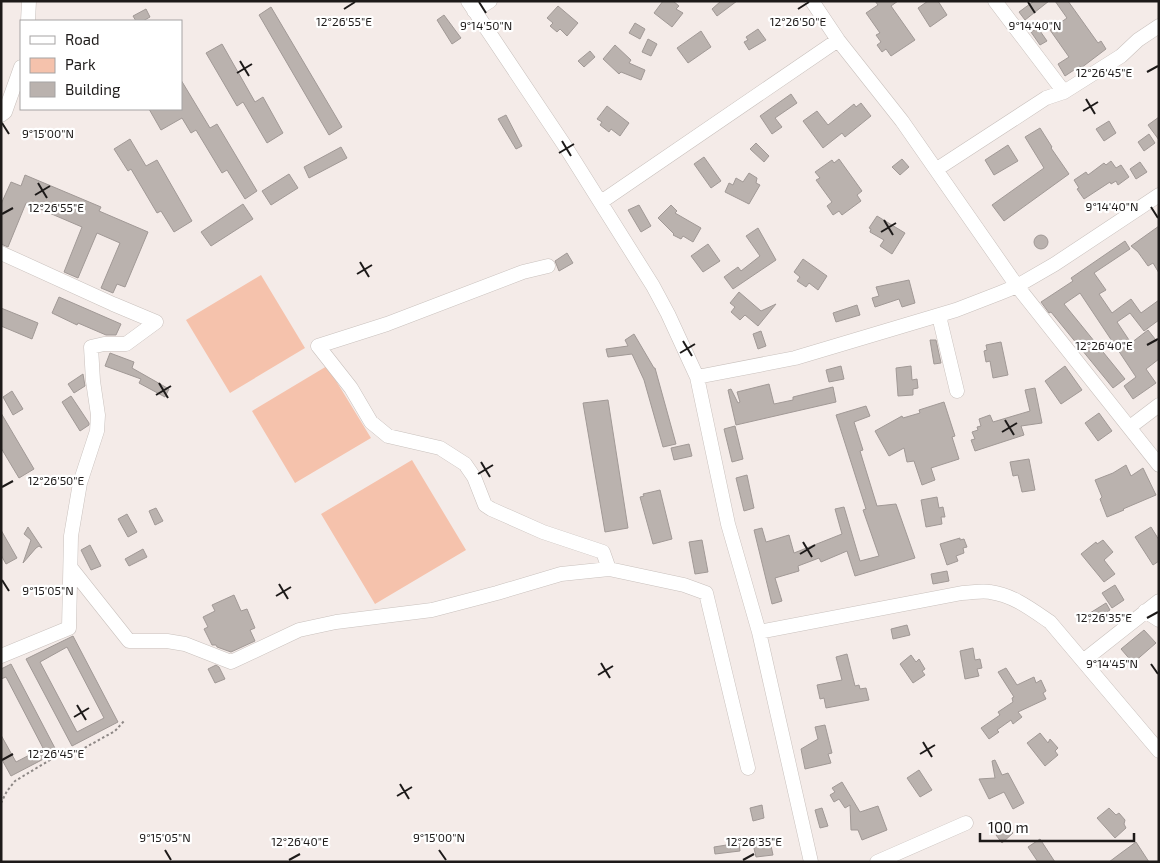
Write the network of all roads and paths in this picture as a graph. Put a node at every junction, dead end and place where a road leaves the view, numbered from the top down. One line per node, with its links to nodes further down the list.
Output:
1 (29, 1): 6 (street)
2 (490, 1): 5 (street)
3 (812, 1): 8 (street)
4 (995, 1): 10 (street)
5 (471, 6): 14 (street)
6 (28, 20)
7 (1159, 26): 10 (street)
8 (838, 40): 12 (street); 14 (street)
9 (20, 70): 11 (street)
10 (1064, 92): 12 (street)
11 (1, 115)
12 (936, 169): 17 (street)
13 (1159, 195): 17 (street)
14 (601, 202): 19 (street)
15 (1, 254): 24 (street)
16 (548, 266): 25 (street)
17 (1016, 286): 18 (street); 22 (street)
18 (939, 316): 19 (street); 20 (street)
19 (696, 377): 29 (street)
20 (957, 391)
21 (1159, 405): 22 (street)
22 (1130, 427): 23 (street)
23 (1159, 465)
24 (71, 568): 25 (street); 30 (street)
25 (609, 569): 34 (street)
26 (1159, 601): 27 (street)
27 (1144, 611): 28 (street); 31 (street)
28 (1159, 620)
29 (759, 632): 31 (street); 37 (street)
30 (1, 656)
31 (1082, 661): 33 (street)
32 (125, 720): 35 (path)
33 (1159, 751)
34 (748, 768)
35 (1, 803)
36 (966, 823): 38 (street)
37 (811, 862)
38 (877, 862)

